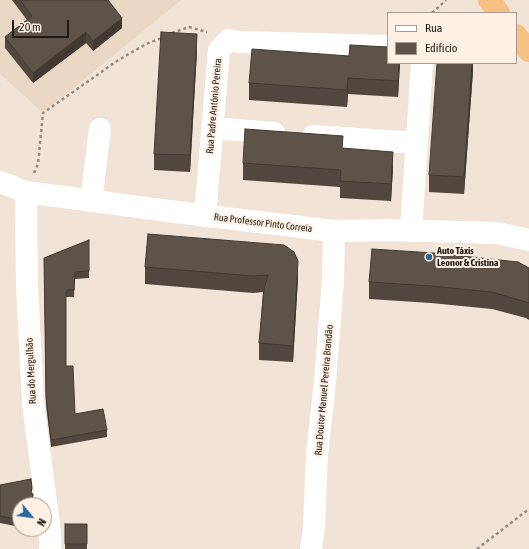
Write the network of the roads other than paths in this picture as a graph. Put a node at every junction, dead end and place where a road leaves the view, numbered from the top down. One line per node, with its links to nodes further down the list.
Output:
1 (489, 0): 2 (highway)
2 (498, 12)
3 (517, 36): 5 (highway)
4 (387, 46): 7 (street, Rua Padre António Pereira)
5 (529, 51)
6 (422, 64): 9 (street)
7 (212, 128): 9 (street); 13 (street, Rua Padre António Pereira)
8 (100, 129): 12 (street)
9 (417, 144): 15 (street)
10 (0, 182): 11 (street, Rua Professor Pinto Correia)
11 (26, 192): 12 (street, Rua Professor Pinto Correia); 17 (street, Rua do Mergulhão)
12 (91, 201): 13 (street, Rua Professor Pinto Correia)
13 (205, 216): 14 (street, Rua Professor Pinto Correia)
14 (334, 231): 15 (street, Rua Professor Pinto Correia); 18 (street, Rua Doutor Manuel Pereira Brandão)
15 (411, 231): 16 (street, Rua Professor Pinto Correia)
16 (529, 240)
17 (50, 549)
18 (311, 549)

